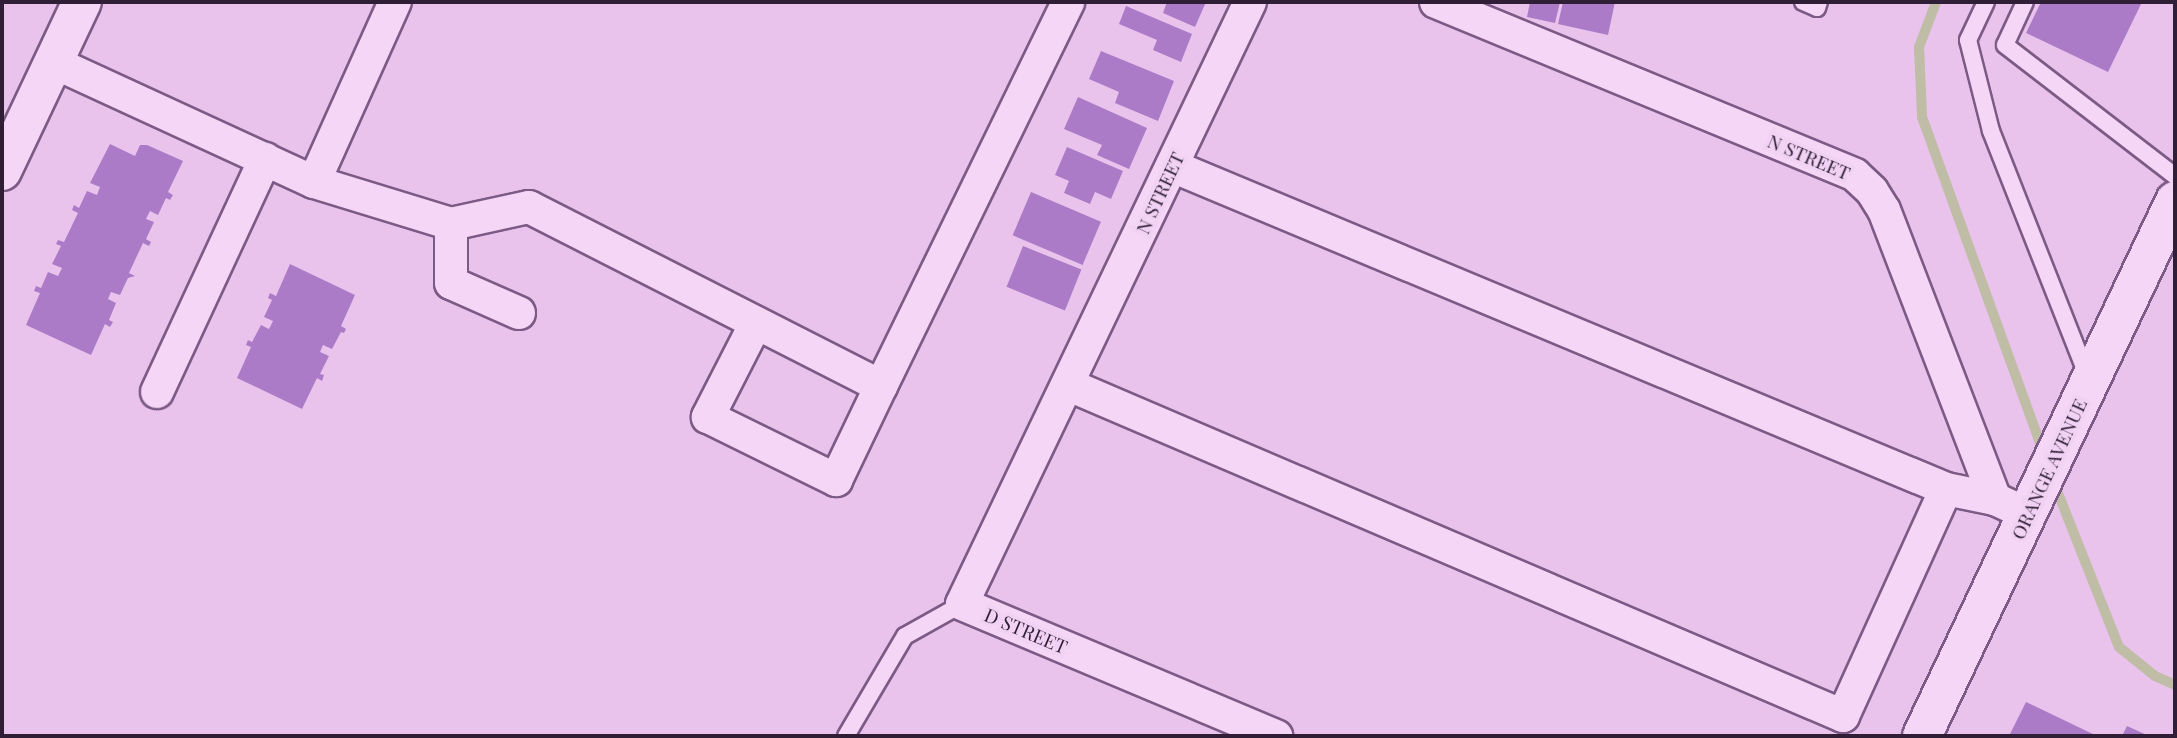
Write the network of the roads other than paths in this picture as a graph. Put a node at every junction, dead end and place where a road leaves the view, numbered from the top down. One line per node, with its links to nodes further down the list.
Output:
1 (82, 2): 10 (street)
2 (395, 2): 15 (street)
3 (1068, 2): 21 (street)
4 (1250, 2): 12 (street, N STREET)
5 (1436, 2): 25 (street, N STREET)
6 (1803, 2): 7 (lane)
7 (1819, 2)
8 (1986, 2): 23 (lane)
9 (2025, 2): 14 (lane)
10 (53, 62): 11 (street); 13 (street)
11 (265, 159): 15 (street); 22 (street)
12 (1172, 166): 20 (street, N STREET); 24 (street)
13 (2, 171)
14 (2175, 176)
15 (314, 182): 17 (street)
16 (2173, 213): 23 (street, ORANGE AVENUE)
17 (451, 224): 18 (street); 19 (street)
18 (519, 313)
19 (755, 323): 21 (street); 21 (street)
20 (1069, 385): 24 (street); 26 (street, D STREET)
21 (881, 386)
22 (157, 392)
23 (2084, 395): 25 (street, ORANGE AVENUE)
24 (1946, 489): 25 (street)
25 (2020, 501): 29 (street, ORANGE AVENUE)
26 (962, 604): 27 (lane); 28 (street, D STREET)
27 (846, 736)
28 (1276, 736)
29 (1922, 736)

